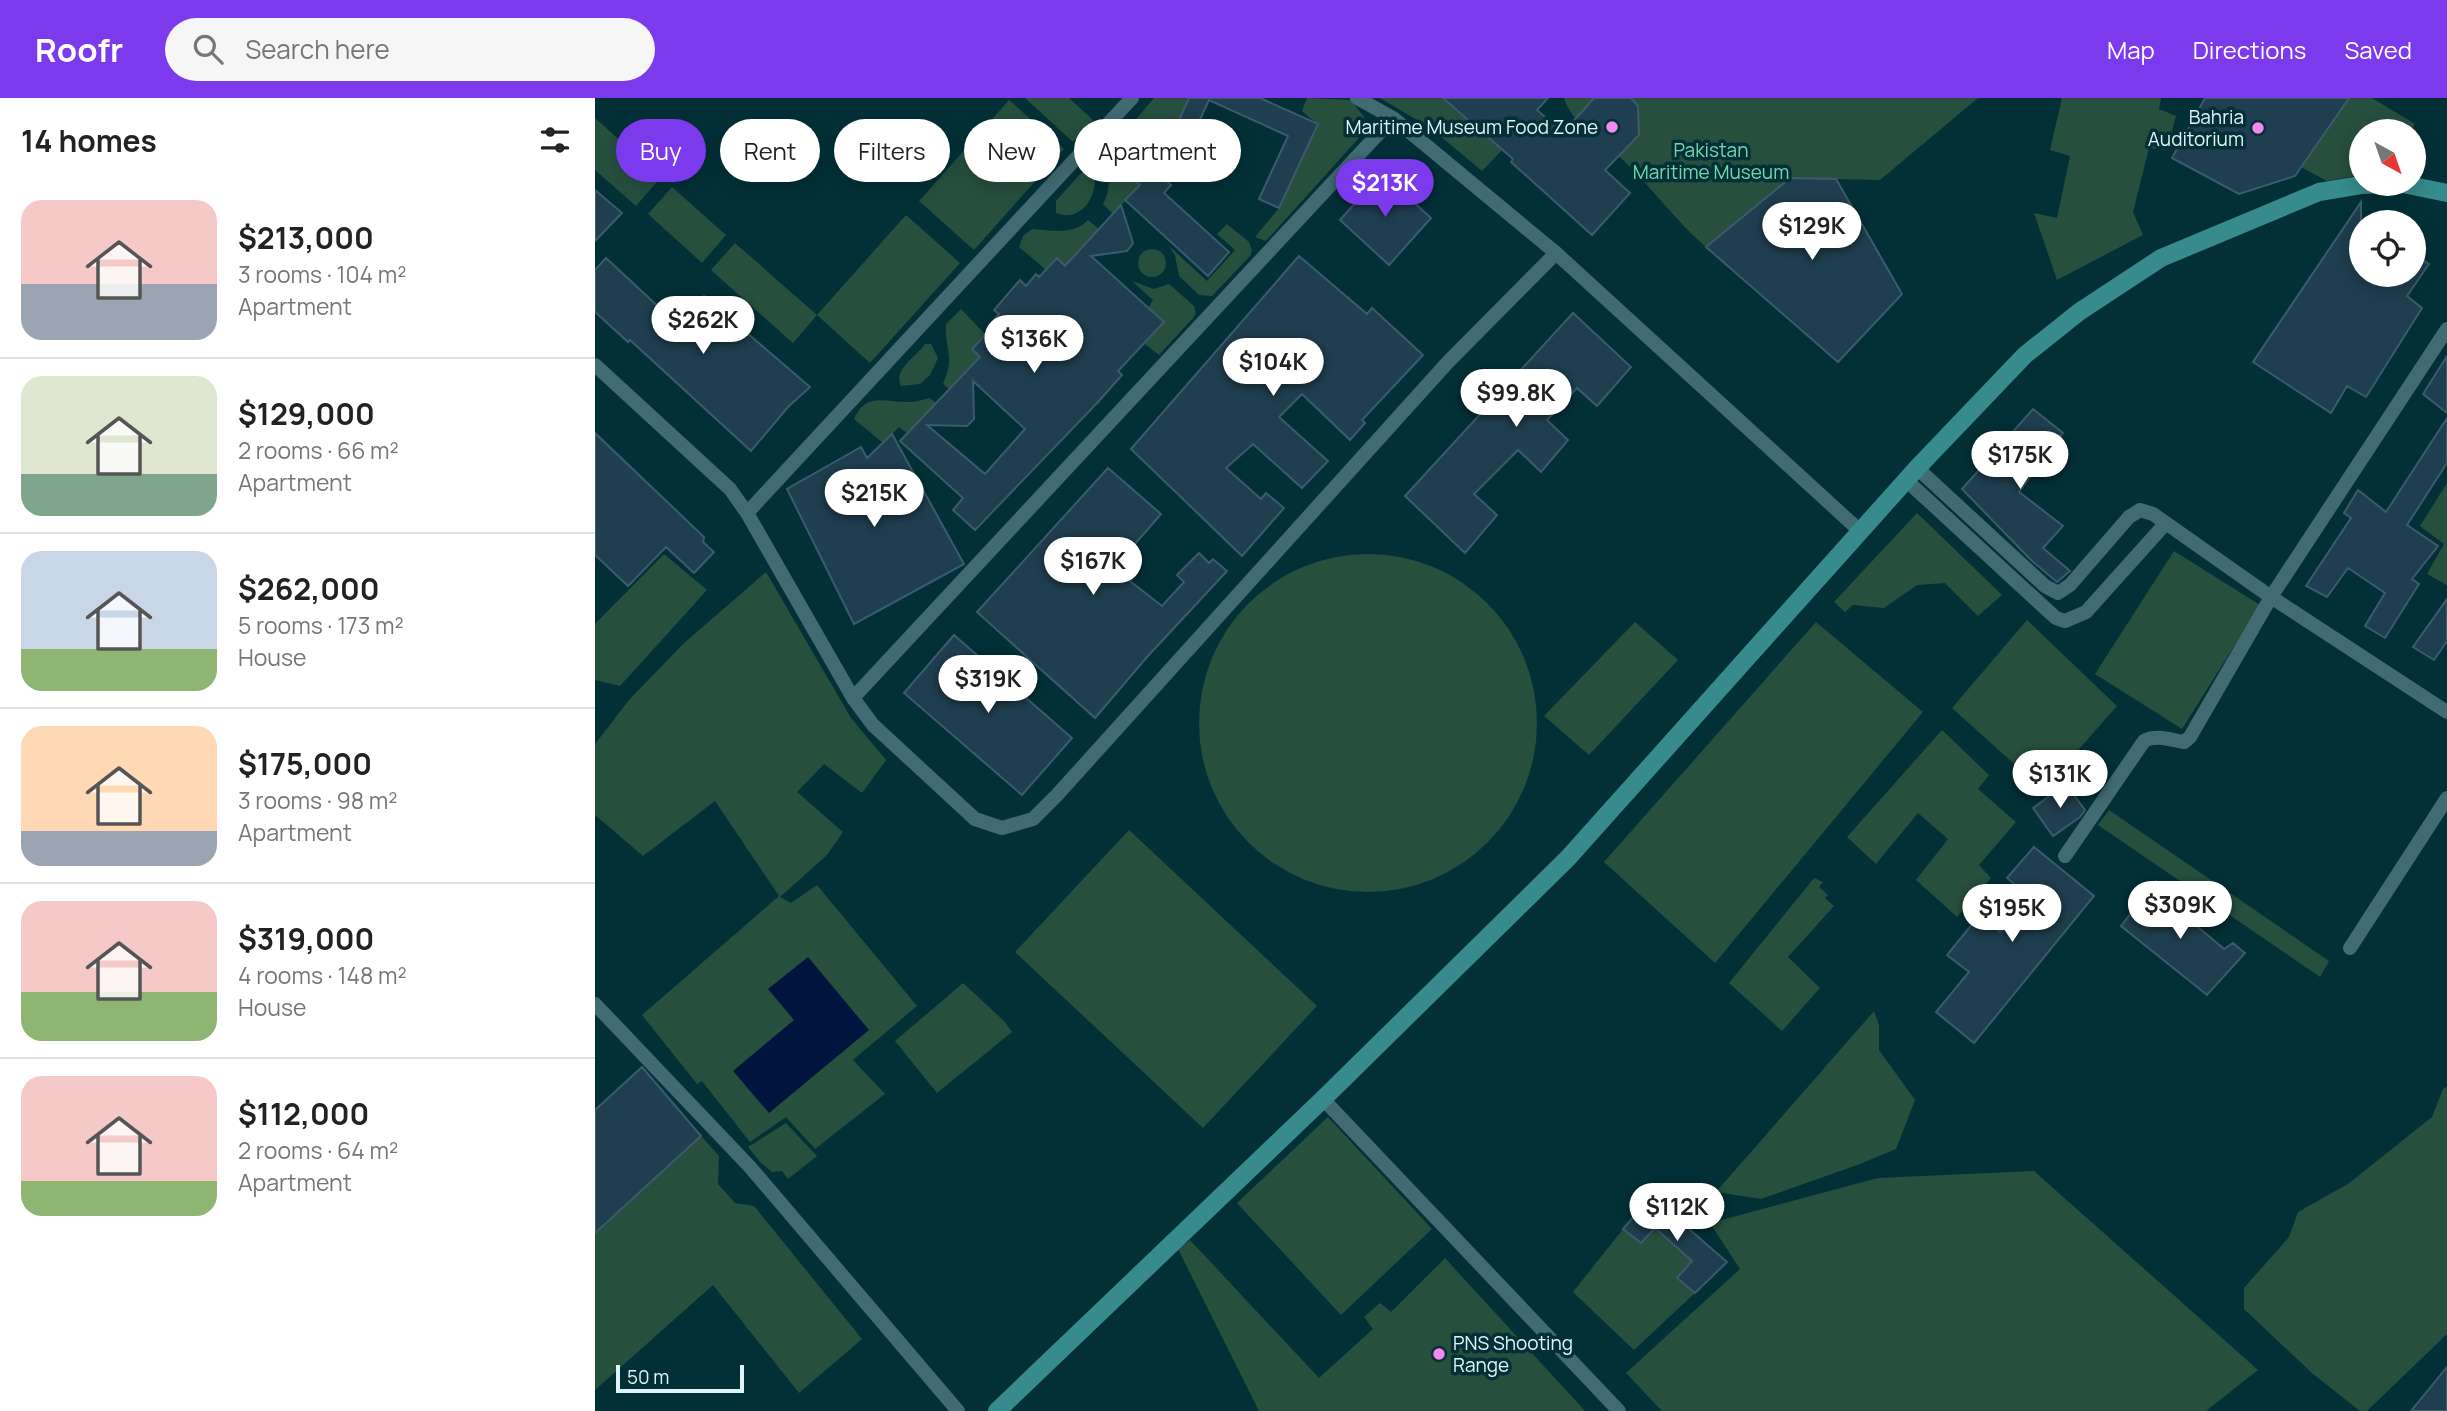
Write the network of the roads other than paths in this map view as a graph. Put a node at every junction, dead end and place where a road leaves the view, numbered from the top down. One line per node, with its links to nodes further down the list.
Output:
1 (1132, 98): 11 (street)
2 (1357, 98): 3 (street)
3 (1393, 118): 7 (street); 15 (street)
4 (2349, 187): 10 (street)
5 (2426, 188): 6 (street)
6 (2447, 192)
7 (1556, 253): 13 (street); 15 (street)
8 (2447, 329): 14 (street)
9 (595, 365): 11 (street)
10 (1911, 474): 12 (street); 12 (street); 13 (street)
11 (747, 513): 15 (street)
12 (2166, 523): 14 (street)
13 (1860, 531): 21 (street)
14 (2271, 597): 16 (street); 18 (street)
15 (853, 698)
16 (2447, 712)
17 (2447, 798): 19 (street)
18 (2065, 856)
19 (2350, 948)
20 (595, 1004): 22 (street)
21 (1323, 1099): 23 (street); 24 (street)
22 (958, 1411)
23 (997, 1411)
24 (1619, 1411)

